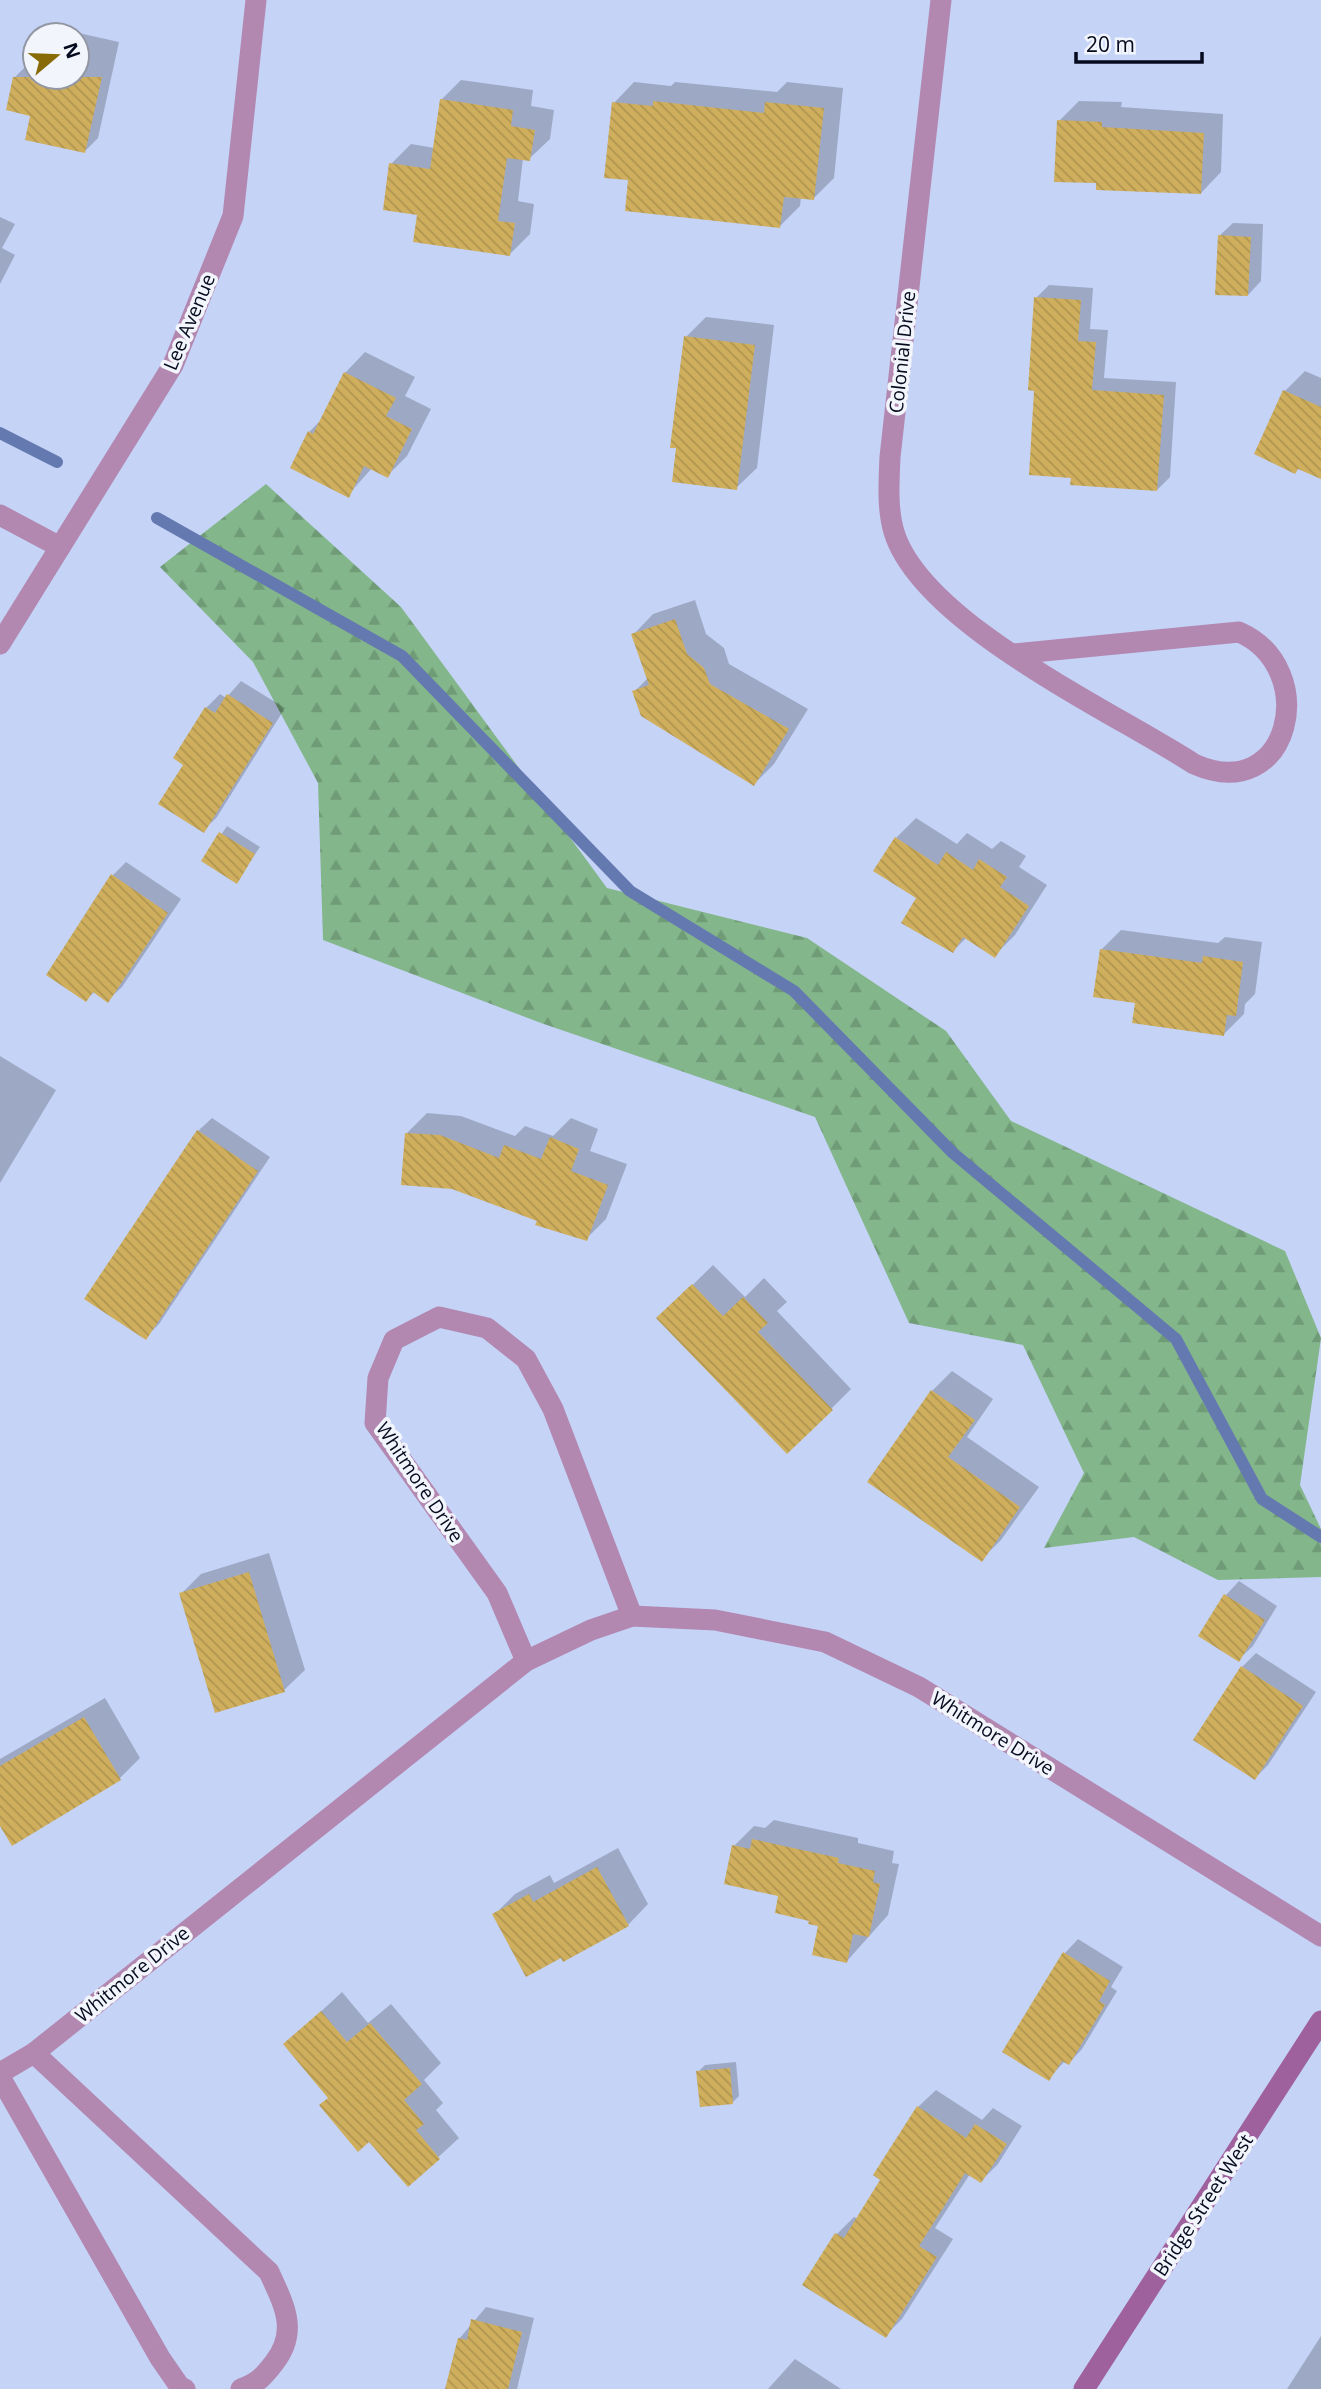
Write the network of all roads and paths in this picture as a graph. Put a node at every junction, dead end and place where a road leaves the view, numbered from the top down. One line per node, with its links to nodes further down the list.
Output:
1 (256, 0): 4 (street, Lee Avenue)
2 (941, 0): 6 (street, Colonial Drive)
3 (0, 515): 4 (street)
4 (60, 548): 5 (street, Lee Avenue)
5 (0, 644)
6 (1013, 654): 6 (street, Colonial Drive)
7 (632, 1616): 8 (street, Whitmore Drive); 8 (street, Whitmore Drive); 9 (street, Whitmore Drive)
8 (526, 1661): 11 (street, Whitmore Drive)
9 (1321, 1936)
10 (1321, 2021): 15 (main road, Bridge Street West)
11 (34, 2053): 12 (street, Whitmore Drive); 14 (street)
12 (0, 2075): 13 (street, Whitmore Drive)
13 (186, 2389)
14 (241, 2389)
15 (1084, 2389)

